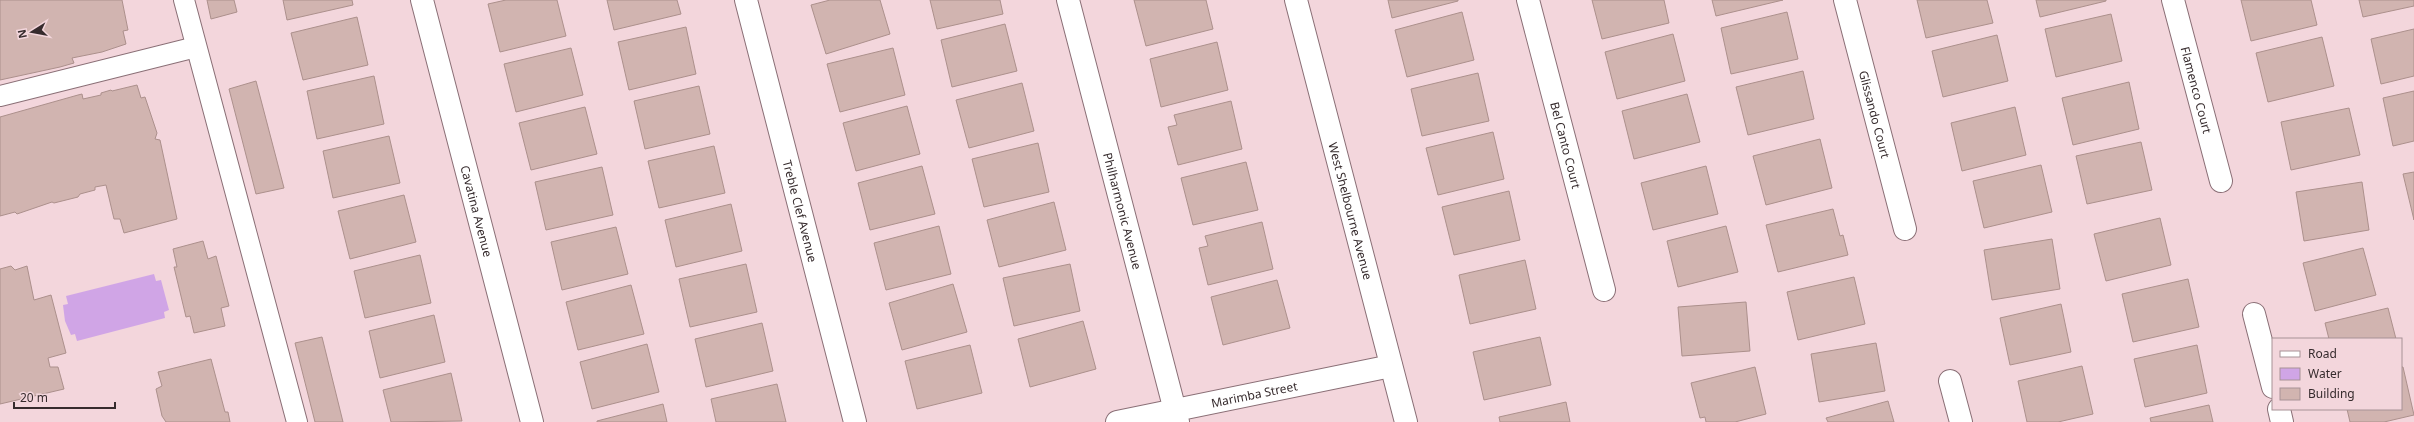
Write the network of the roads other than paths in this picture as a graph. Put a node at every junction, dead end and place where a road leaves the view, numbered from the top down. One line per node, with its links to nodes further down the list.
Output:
1 (184, 0): 9 (lane)
2 (422, 0): 21 (street, Cavatina Avenue)
3 (746, 0): 22 (street, Treble Clef Avenue)
4 (1068, 0): 19 (street, Philharmonic Avenue)
5 (1296, 0): 15 (street, West Shelbourne Avenue)
6 (1528, 0): 13 (street, Bel Canto Court)
7 (1845, 0): 12 (street, Glissando Court)
8 (2173, 0): 11 (street, Flamenco Court)
9 (196, 47): 10 (lane); 20 (lane)
10 (0, 96)
11 (2221, 181)
12 (1905, 229)
13 (1604, 290)
14 (2254, 314): 17 (street)
15 (1391, 366): 19 (street, Marimba Street); 24 (street, West Shelbourne Avenue)
16 (1950, 381): 25 (street)
17 (2272, 383)
18 (2278, 410): 26 (street)
19 (1177, 416): 23 (street, Marimba Street)
20 (297, 422)
21 (532, 422)
22 (855, 422)
23 (1117, 422)
24 (1406, 422)
25 (1961, 422)
26 (2282, 422)

